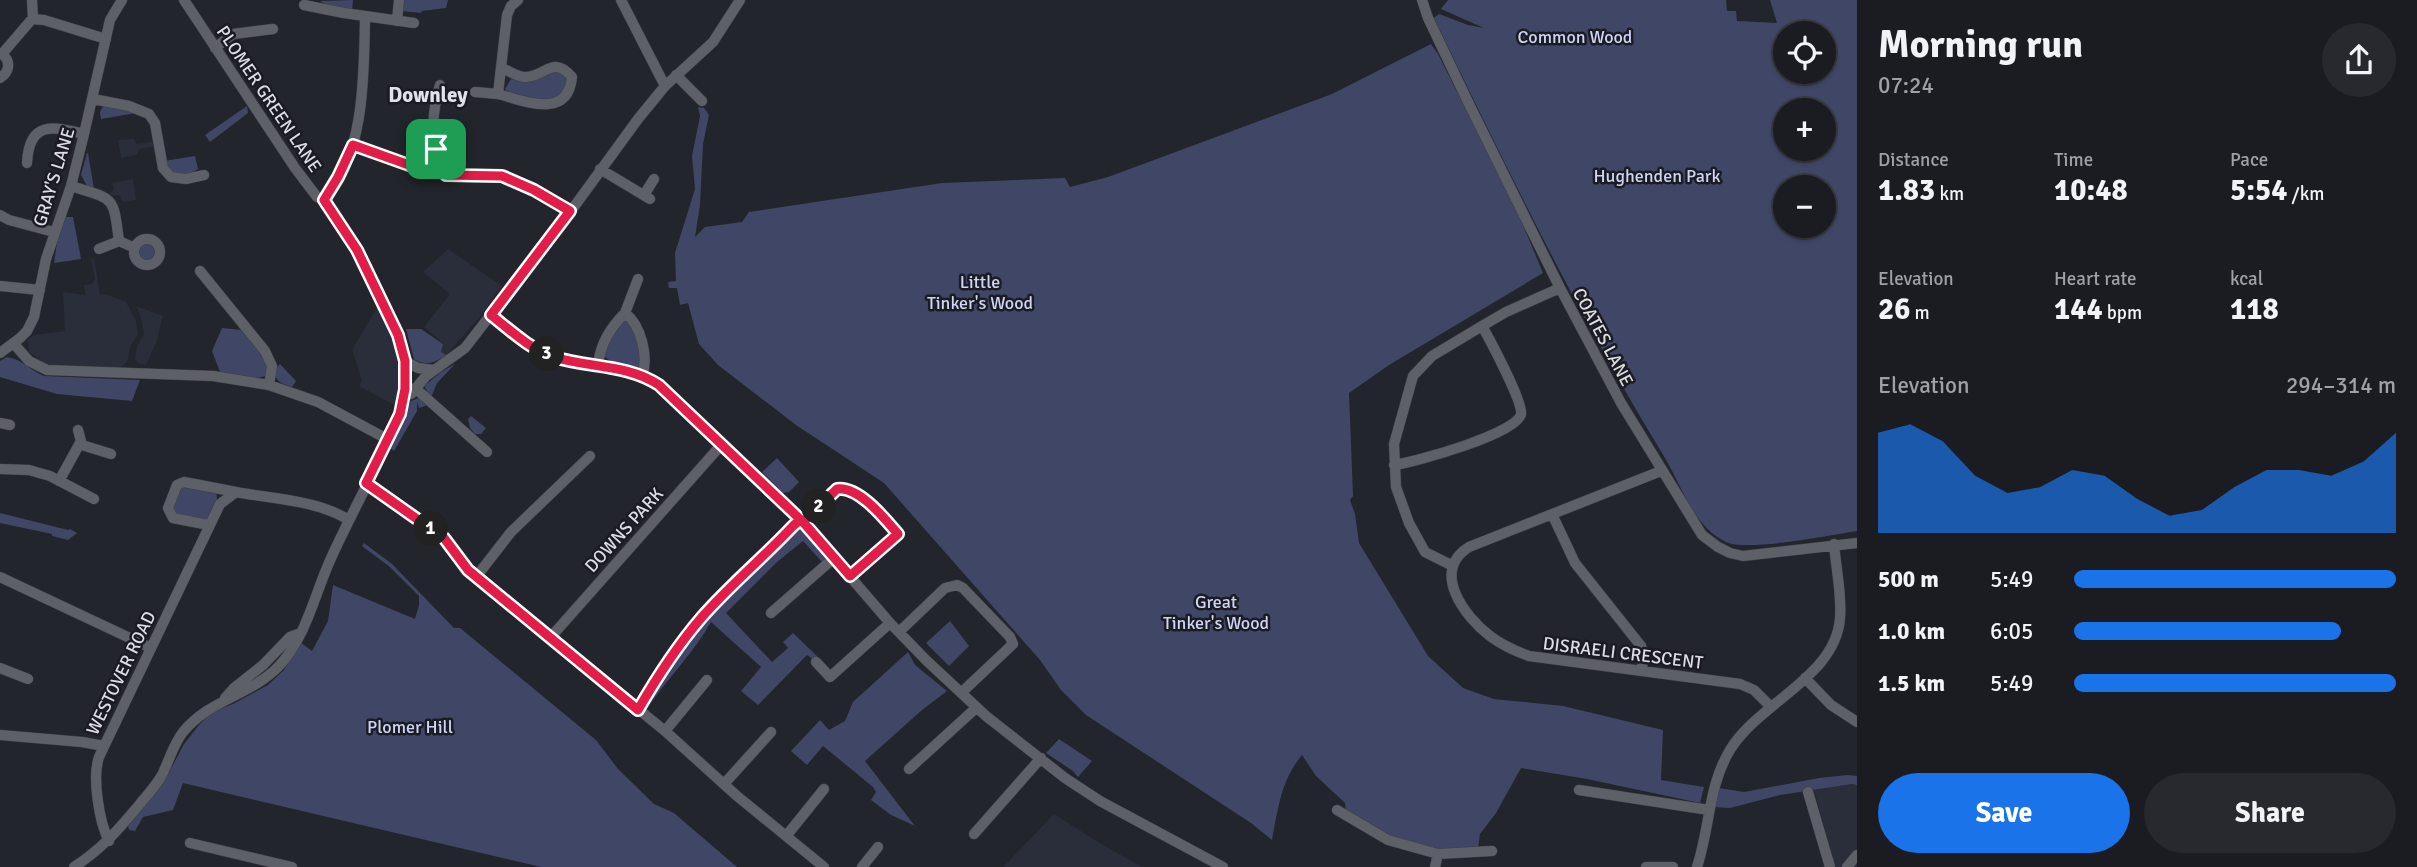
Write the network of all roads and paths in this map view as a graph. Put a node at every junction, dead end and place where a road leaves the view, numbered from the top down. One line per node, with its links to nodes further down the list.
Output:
1 (32, 0): 12 (street)
2 (122, 0): 16 (street, GRAY'S LANE)
3 (184, 0): 17 (street, PLOMER GREEN LANE)
4 (399, 0): 13 (street)
5 (518, 0): 19 (street)
6 (636, 0): 9 (street)
7 (740, 0): 20 (street)
8 (1422, 0): 48 (street, COATES LANE)
9 (623, 3): 23 (street)
10 (304, 5): 11 (street)
11 (365, 17): 13 (street); 29 (street)
12 (33, 19): 16 (street); 18 (street)
13 (397, 21): 14 (street)
14 (414, 23)
15 (268, 26): 17 (street)
16 (106, 39): 26 (street, GRAY'S LANE)
17 (215, 48): 38 (street, PLOMER GREEN LANE)
18 (1, 53): 21 (street)
19 (502, 68): 25 (street); 25 (street)
20 (676, 75): 23 (street); 27 (street)
21 (0, 78)
22 (440, 85): 30 (street)
23 (664, 86): 32 (street)
24 (475, 92): 25 (street)
25 (498, 94)
26 (93, 99): 28 (street, GRAY'S LANE); 34 (street)
27 (702, 101)
28 (84, 134): 31 (street); 37 (street, GRAY'S LANE)
29 (353, 145): 33 (street); 38 (street)
30 (436, 149): 33 (street); 35 (street)
31 (27, 163)
32 (600, 169): 36 (street); 39 (street)
33 (423, 170): 35 (street)
34 (204, 175)
35 (446, 175): 39 (street)
36 (654, 179)
37 (71, 186): 41 (street, GRAY'S LANE); 42 (street)
38 (324, 200): 55 (street, PLOMER GREEN LANE)
39 (570, 211): 51 (street)
40 (0, 215): 41 (street)
41 (54, 232): 49 (street, GRAY'S LANE)
42 (119, 241): 43 (street); 44 (street)
43 (135, 248)
44 (99, 249)
45 (200, 271): 59 (street)
46 (638, 279): 50 (street)
47 (0, 286): 49 (street)
48 (1560, 288): 52 (street); 71 (street, COATES LANE)
49 (40, 290): 53 (street, GRAY'S LANE)
50 (625, 313): 56 (street); 58 (street)
51 (491, 315): 56 (street); 57 (street)
52 (1482, 326): 69 (street); 69 (street)
53 (14, 344): 54 (street, GRAY'S LANE); 59 (street)
54 (0, 353)
55 (405, 361): 57 (street); 61 (street, PLOMER GREEN LANE)
56 (598, 364): 58 (street)
57 (434, 370): 60 (street)
58 (642, 376): 65 (street)
59 (269, 385): 63 (street)
60 (415, 388): 61 (street); 66 (street)
61 (404, 395): 63 (street)
62 (78, 430): 64 (street)
63 (389, 440): 73 (street)
64 (80, 443): 67 (street); 72 (street)
65 (722, 444): 78 (street); 90 (street, DOWNS PARK)
66 (487, 452)
67 (111, 454)
68 (590, 456): 86 (street)
69 (1394, 465): 83 (street)
70 (0, 469): 72 (street)
71 (1661, 471): 76 (street); 81 (street, COATES LANE)
72 (59, 481): 75 (street)
73 (366, 483): 77 (street); 86 (street)
74 (236, 492): 77 (street); 79 (street, WESTOVER ROAD); 79 (street)
75 (94, 499)
76 (1552, 514): 83 (street); 94 (street)
77 (349, 520): 117 (street)
78 (801, 521): 82 (street); 84 (street); 101 (street)
79 (209, 525): 91 (street, WESTOVER ROAD)
80 (1857, 543): 81 (street, COATES LANE)
81 (1834, 544): 95 (street)
82 (835, 558): 84 (street); 87 (street)
83 (1453, 566): 94 (street, DISRAELI CRESCENT)
84 (850, 576): 88 (street)
85 (0, 577): 91 (street)
86 (476, 577): 90 (street)
87 (771, 614)
88 (890, 623): 89 (street); 92 (street)
89 (898, 632): 98 (street); 98 (street)
90 (550, 638): 101 (street)
91 (151, 648): 106 (street, WESTOVER ROAD)
92 (816, 662)
93 (0, 668): 96 (street)
94 (1642, 671): 99 (street, DISRAELI CRESCENT)
95 (1805, 678): 99 (street); 102 (street)
96 (28, 679)
97 (707, 680): 103 (street)
98 (961, 693): 100 (street)
99 (1771, 707): 114 (street)
100 (976, 708): 107 (street); 108 (street)
101 (638, 710): 103 (street)
102 (1857, 722)
103 (665, 731): 109 (street)
104 (771, 732): 109 (street)
105 (0, 736): 106 (street)
106 (104, 746): 117 (street, WESTOVER ROAD)
107 (1041, 758): 115 (street); 127 (street)
108 (909, 769)
109 (724, 784): 116 (street)
110 (824, 789): 116 (street)
111 (1579, 790): 114 (street)
112 (1808, 792): 132 (street)
113 (1338, 810): 121 (street)
114 (1709, 810): 131 (street)
115 (974, 834)
116 (787, 835): 125 (street)
117 (109, 841): 123 (street)
118 (190, 843): 124 (street)
119 (878, 847): 126 (street)
120 (1492, 850): 121 (street)
121 (1437, 854): 128 (street)
122 (1857, 855): 133 (street)
123 (74, 867)
124 (292, 867)
125 (824, 867)
126 (862, 867)
127 (1223, 867)
128 (1435, 867)
129 (1646, 867): 130 (street)
130 (1673, 867)
131 (1697, 867)
132 (1830, 867)
133 (1847, 867)

